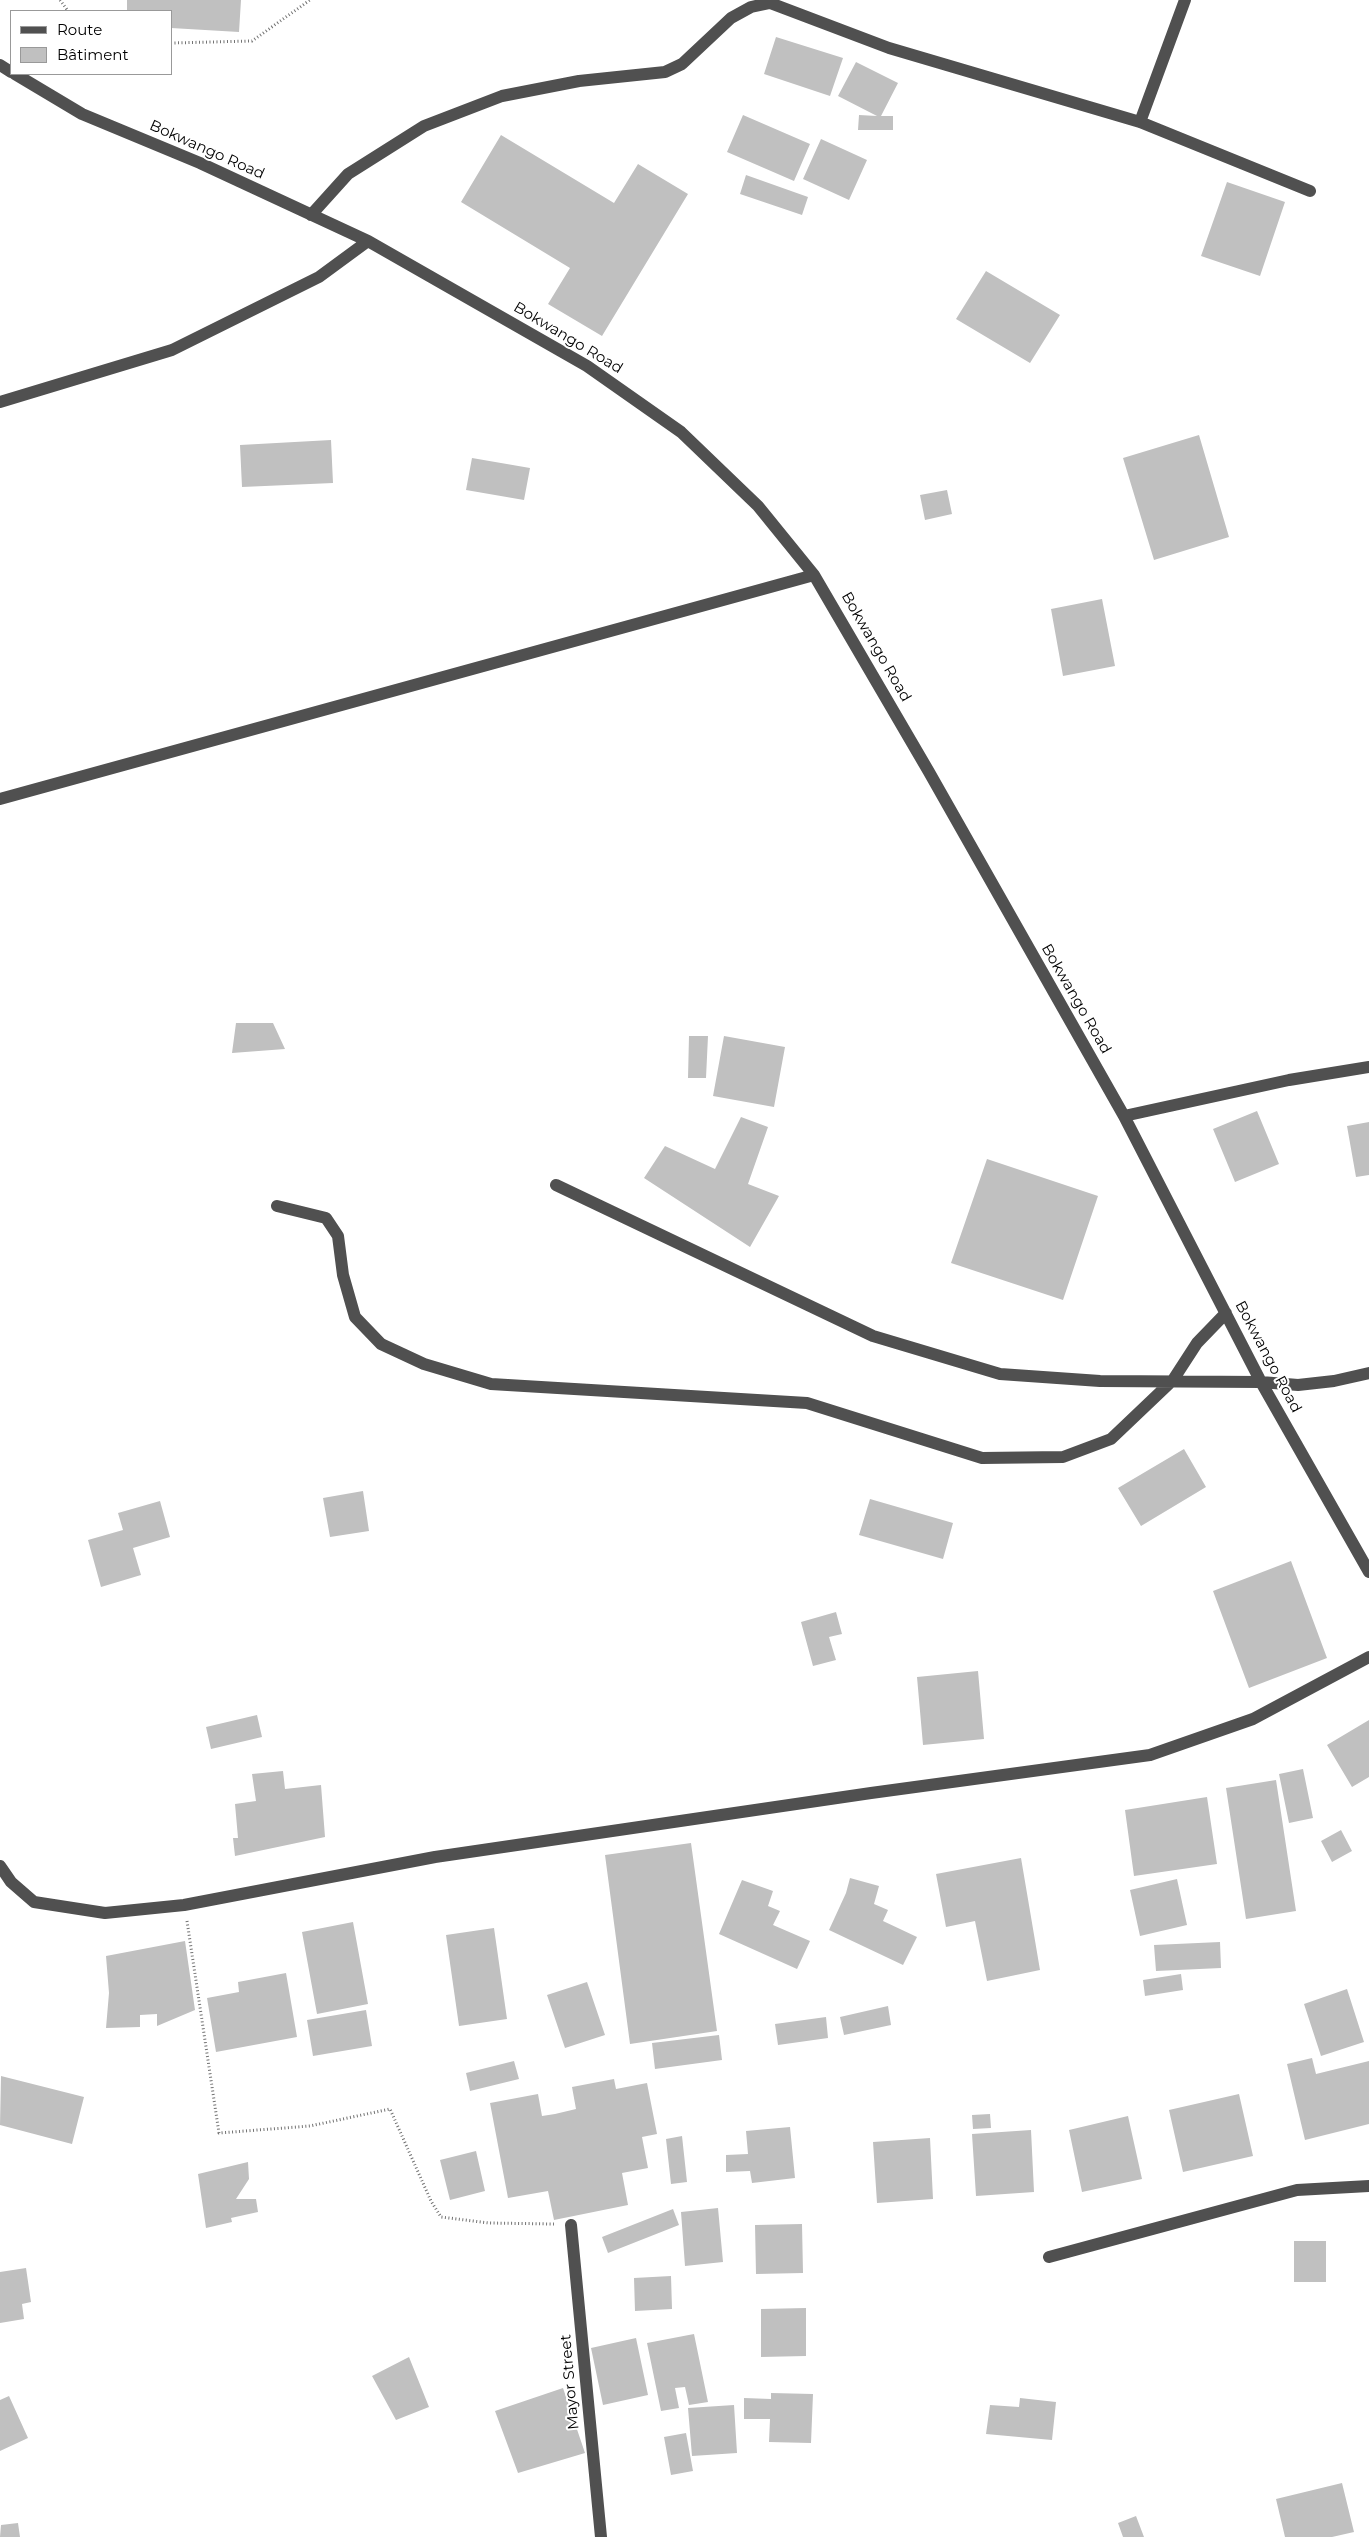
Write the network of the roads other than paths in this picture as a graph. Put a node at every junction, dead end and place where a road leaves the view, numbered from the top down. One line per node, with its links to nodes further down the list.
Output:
1 (1184, 0): 3 (street)
2 (17, 75): 5 (street, Bokwango Road)
3 (1140, 122): 4 (street); 5 (street)
4 (1310, 191)
5 (311, 214): 6 (street, Bokwango Road)
6 (368, 241): 7 (street); 8 (street, Bokwango Road)
7 (0, 402)
8 (814, 575): 9 (street); 11 (street, Bokwango Road)
9 (0, 799)
10 (1369, 1067): 11 (street)
11 (1124, 1116): 14 (street, Bokwango Road)
12 (556, 1185): 16 (street)
13 (277, 1206): 16 (street)
14 (1226, 1313): 16 (street); 17 (street, Bokwango Road)
15 (1369, 1372): 17 (street)
16 (1173, 1380): 17 (street)
17 (1261, 1382): 18 (street, Bokwango Road)
18 (1369, 1572)
19 (1369, 1657): 20 (street)
20 (0, 1866)
21 (1369, 2186): 23 (street)
22 (571, 2225): 24 (street, Mayor Street)
23 (1049, 2258)
24 (601, 2537)

